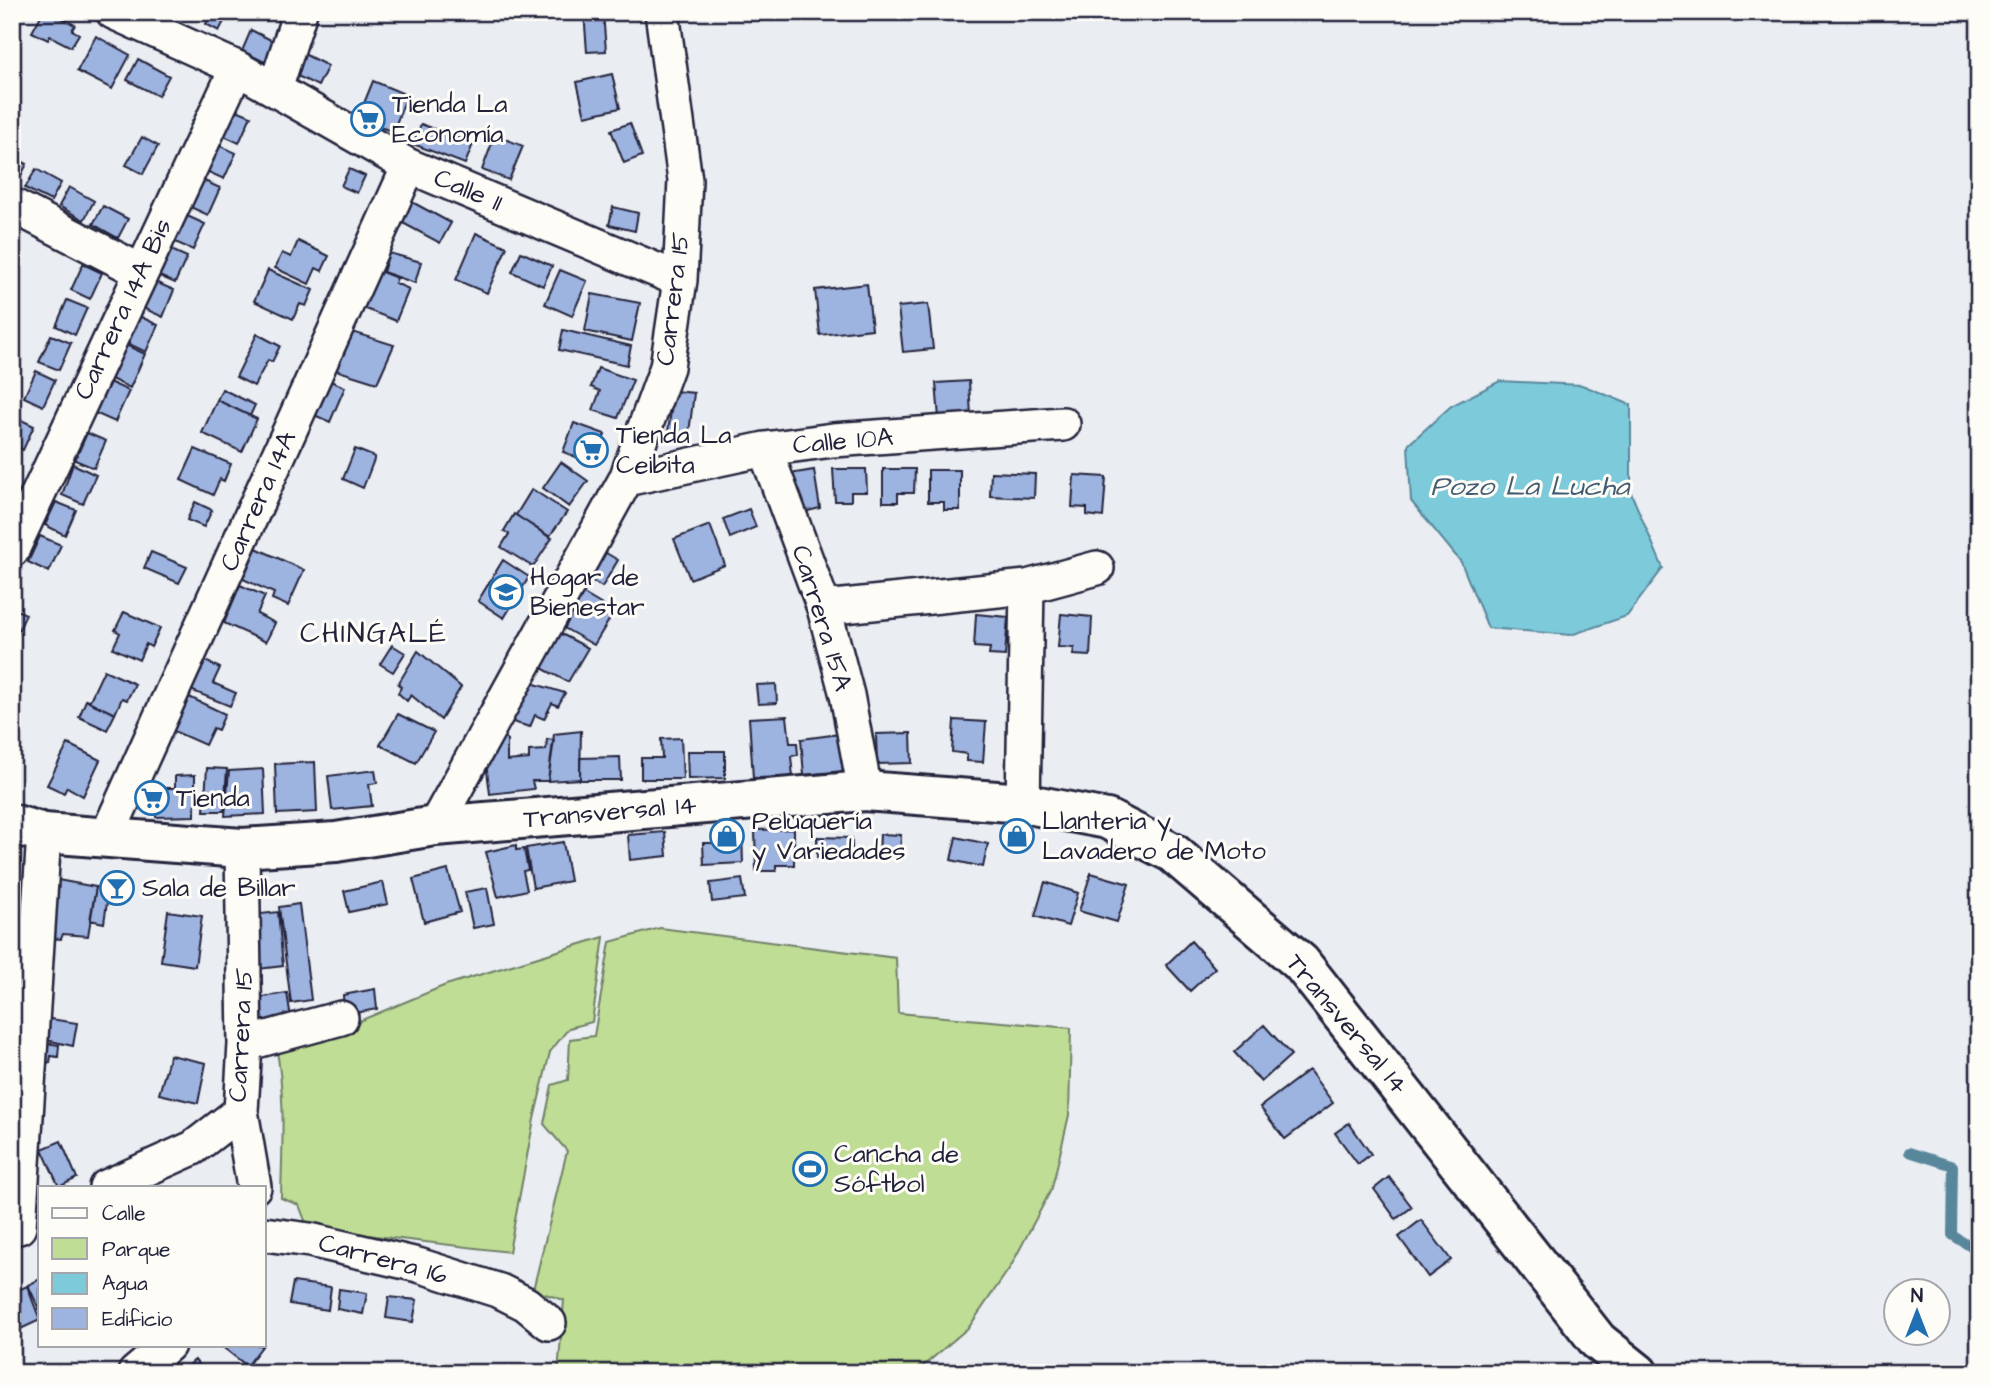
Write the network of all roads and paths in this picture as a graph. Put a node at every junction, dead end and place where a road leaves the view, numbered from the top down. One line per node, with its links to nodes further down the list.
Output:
1 (113, 12): 4 (street, Calle 11)
2 (300, 12): 5 (street)
3 (662, 12): 9 (street, Carrera 15)
4 (237, 68): 5 (street, Calle 11); 8 (street, Carrera 14A Bis)
5 (275, 89): 6 (street, Calle 11)
6 (408, 166): 9 (street, Calle 11); 21 (street, Carrera 14A)
7 (12, 205): 8 (street)
8 (140, 271): 13 (street, Carrera 14A Bis)
9 (680, 280): 12 (street, Carrera 15)
10 (1063, 425): 11 (street, Calle 10A)
11 (765, 449): 12 (street, Calle 10A); 16 (street, Carrera 15A)
12 (626, 479): 19 (street, Carrera 15)
13 (12, 550)
14 (1097, 568): 15 (street)
15 (1027, 587): 16 (street); 18 (street)
16 (824, 608): 17 (street, Carrera 15A)
17 (865, 791): 18 (street, Transversal 14); 19 (street, Transversal 14)
18 (1023, 803): 33 (street, Transversal 14)
19 (435, 826): 22 (street, Transversal 14)
20 (28, 828): 21 (street, Transversal 14); 28 (street)
21 (107, 836): 22 (street, Transversal 14)
22 (242, 848): 24 (street, Carrera 15)
23 (341, 1018): 24 (street)
24 (245, 1044): 25 (street, Carrera 15)
25 (241, 1111): 26 (street, Carrera 15); 27 (street)
26 (108, 1186)
27 (254, 1186)
28 (24, 1225)
29 (266, 1234): 30 (street, Carrera 16)
30 (549, 1323)
31 (168, 1346): 32 (street)
32 (135, 1373)
33 (1638, 1373)

